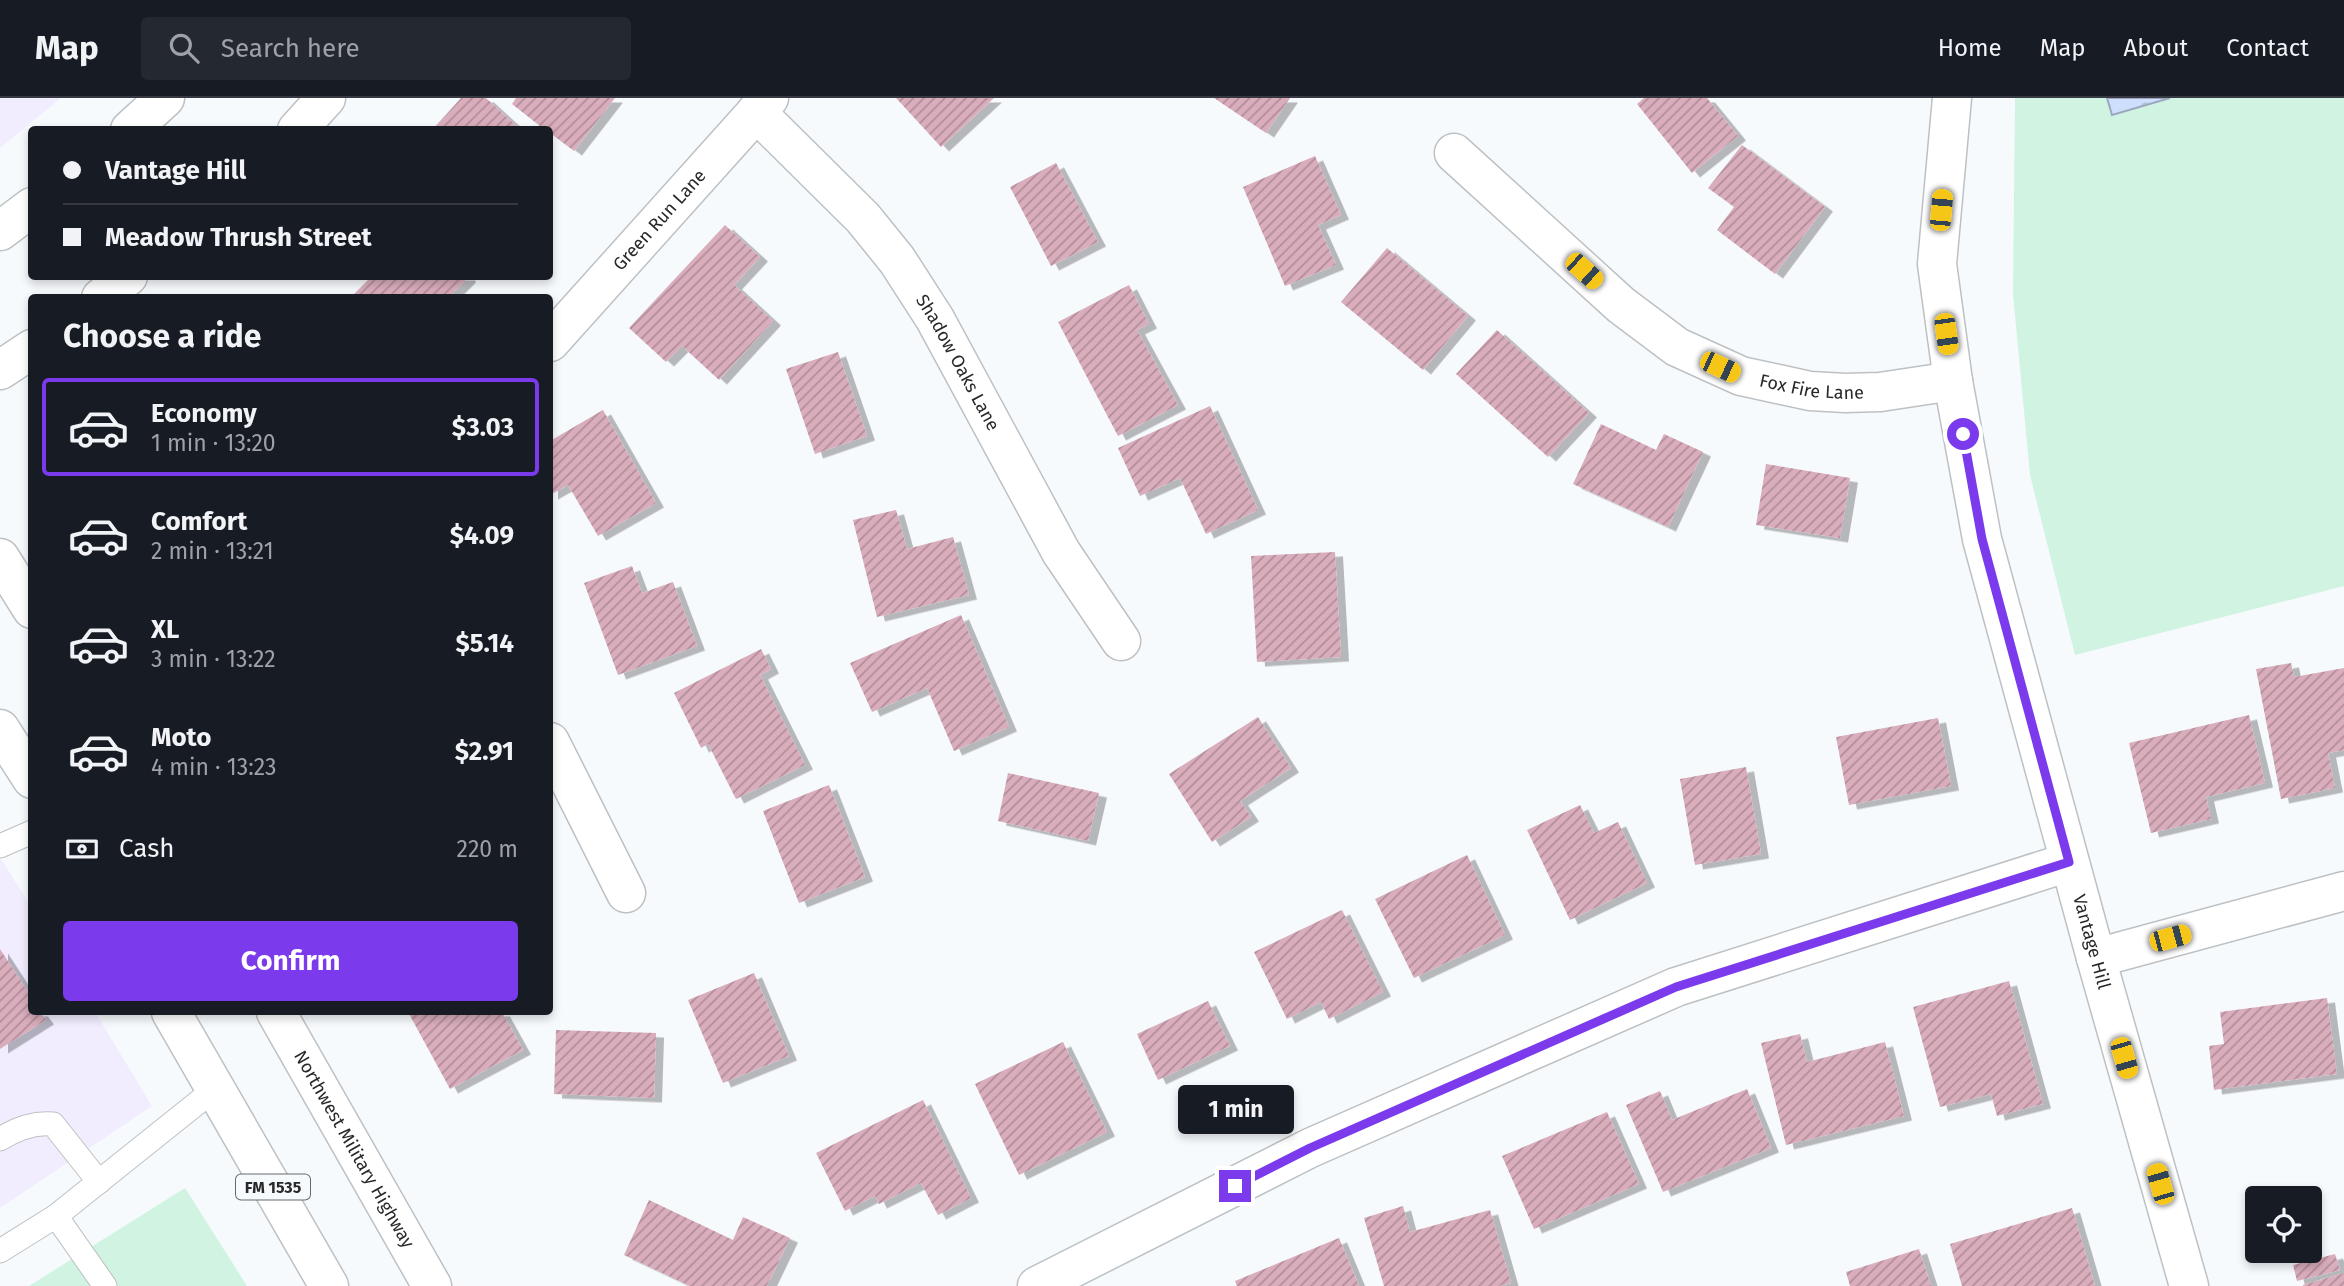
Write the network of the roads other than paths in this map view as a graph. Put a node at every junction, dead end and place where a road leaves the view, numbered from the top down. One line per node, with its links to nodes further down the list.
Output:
1 (165, 98): 5 (street)
2 (326, 98): 6 (street)
3 (1952, 98): 15 (street, Vantage Hill)
4 (762, 105): 12 (street, Green Run Lane); 18 (street, Shadow Oaks Lane)
5 (134, 126)
6 (301, 126)
7 (1454, 153): 15 (street, Fox Fire Lane)
8 (28, 210): 9 (street)
9 (0, 231)
10 (123, 280): 11 (street)
11 (106, 294)
12 (553, 339)
13 (28, 352): 14 (street)
14 (0, 370)
15 (1953, 381): 24 (street, Vantage Hill)
16 (0, 558): 17 (street)
17 (28, 603)
18 (1121, 641)
19 (0, 729): 21 (street)
20 (553, 748): 26 (street)
21 (28, 773)
22 (28, 834): 23 (lane)
23 (0, 846)
24 (2069, 862): 27 (street, Vantage Hill); 38 (street)
25 (2344, 891): 27 (street)
26 (626, 892)
27 (2096, 958): 39 (street, Vantage Hill)
28 (173, 1015): 30 (street, FM 1535)
29 (277, 1015): 37 (street, Northwest Military Highway)
30 (216, 1088): 32 (lane); 36 (street, FM 1535)
31 (0, 1139): 32 (lane)
32 (99, 1182): 33 (lane)
33 (56, 1216): 34 (lane); 35 (lane)
34 (0, 1251)
35 (105, 1286)
36 (329, 1286)
37 (432, 1286)
38 (1037, 1286)
39 (2189, 1286)

